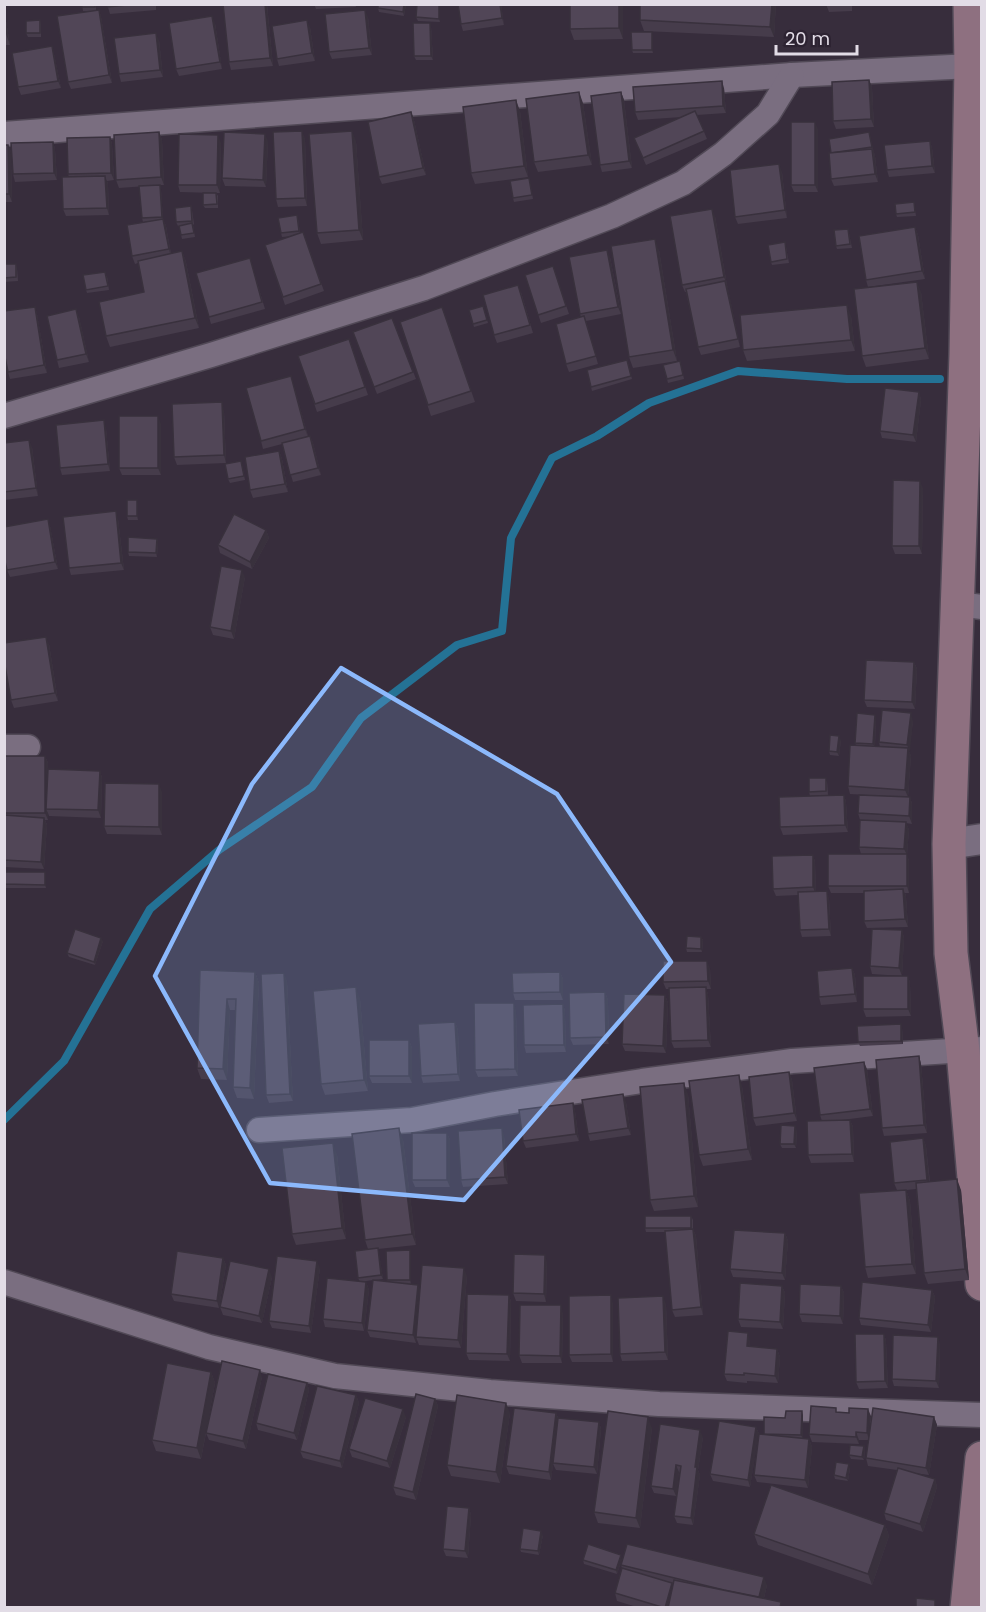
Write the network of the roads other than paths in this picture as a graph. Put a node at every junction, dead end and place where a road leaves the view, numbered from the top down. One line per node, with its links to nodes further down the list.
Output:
1 (970, 4): 2 (main road)
2 (971, 66): 3 (street); 5 (main road)
3 (792, 75): 4 (street); 6 (street)
4 (4, 134)
5 (974, 354): 7 (main road)
6 (4, 416)
7 (969, 605): 9 (main road)
8 (981, 839): 9 (street)
9 (949, 844): 10 (main road)
10 (972, 1050): 11 (street); 13 (main road)
11 (259, 1130)
12 (4, 1282): 14 (street)
13 (981, 1284)
14 (981, 1415)
15 (981, 1458): 16 (main road)
16 (968, 1608)

